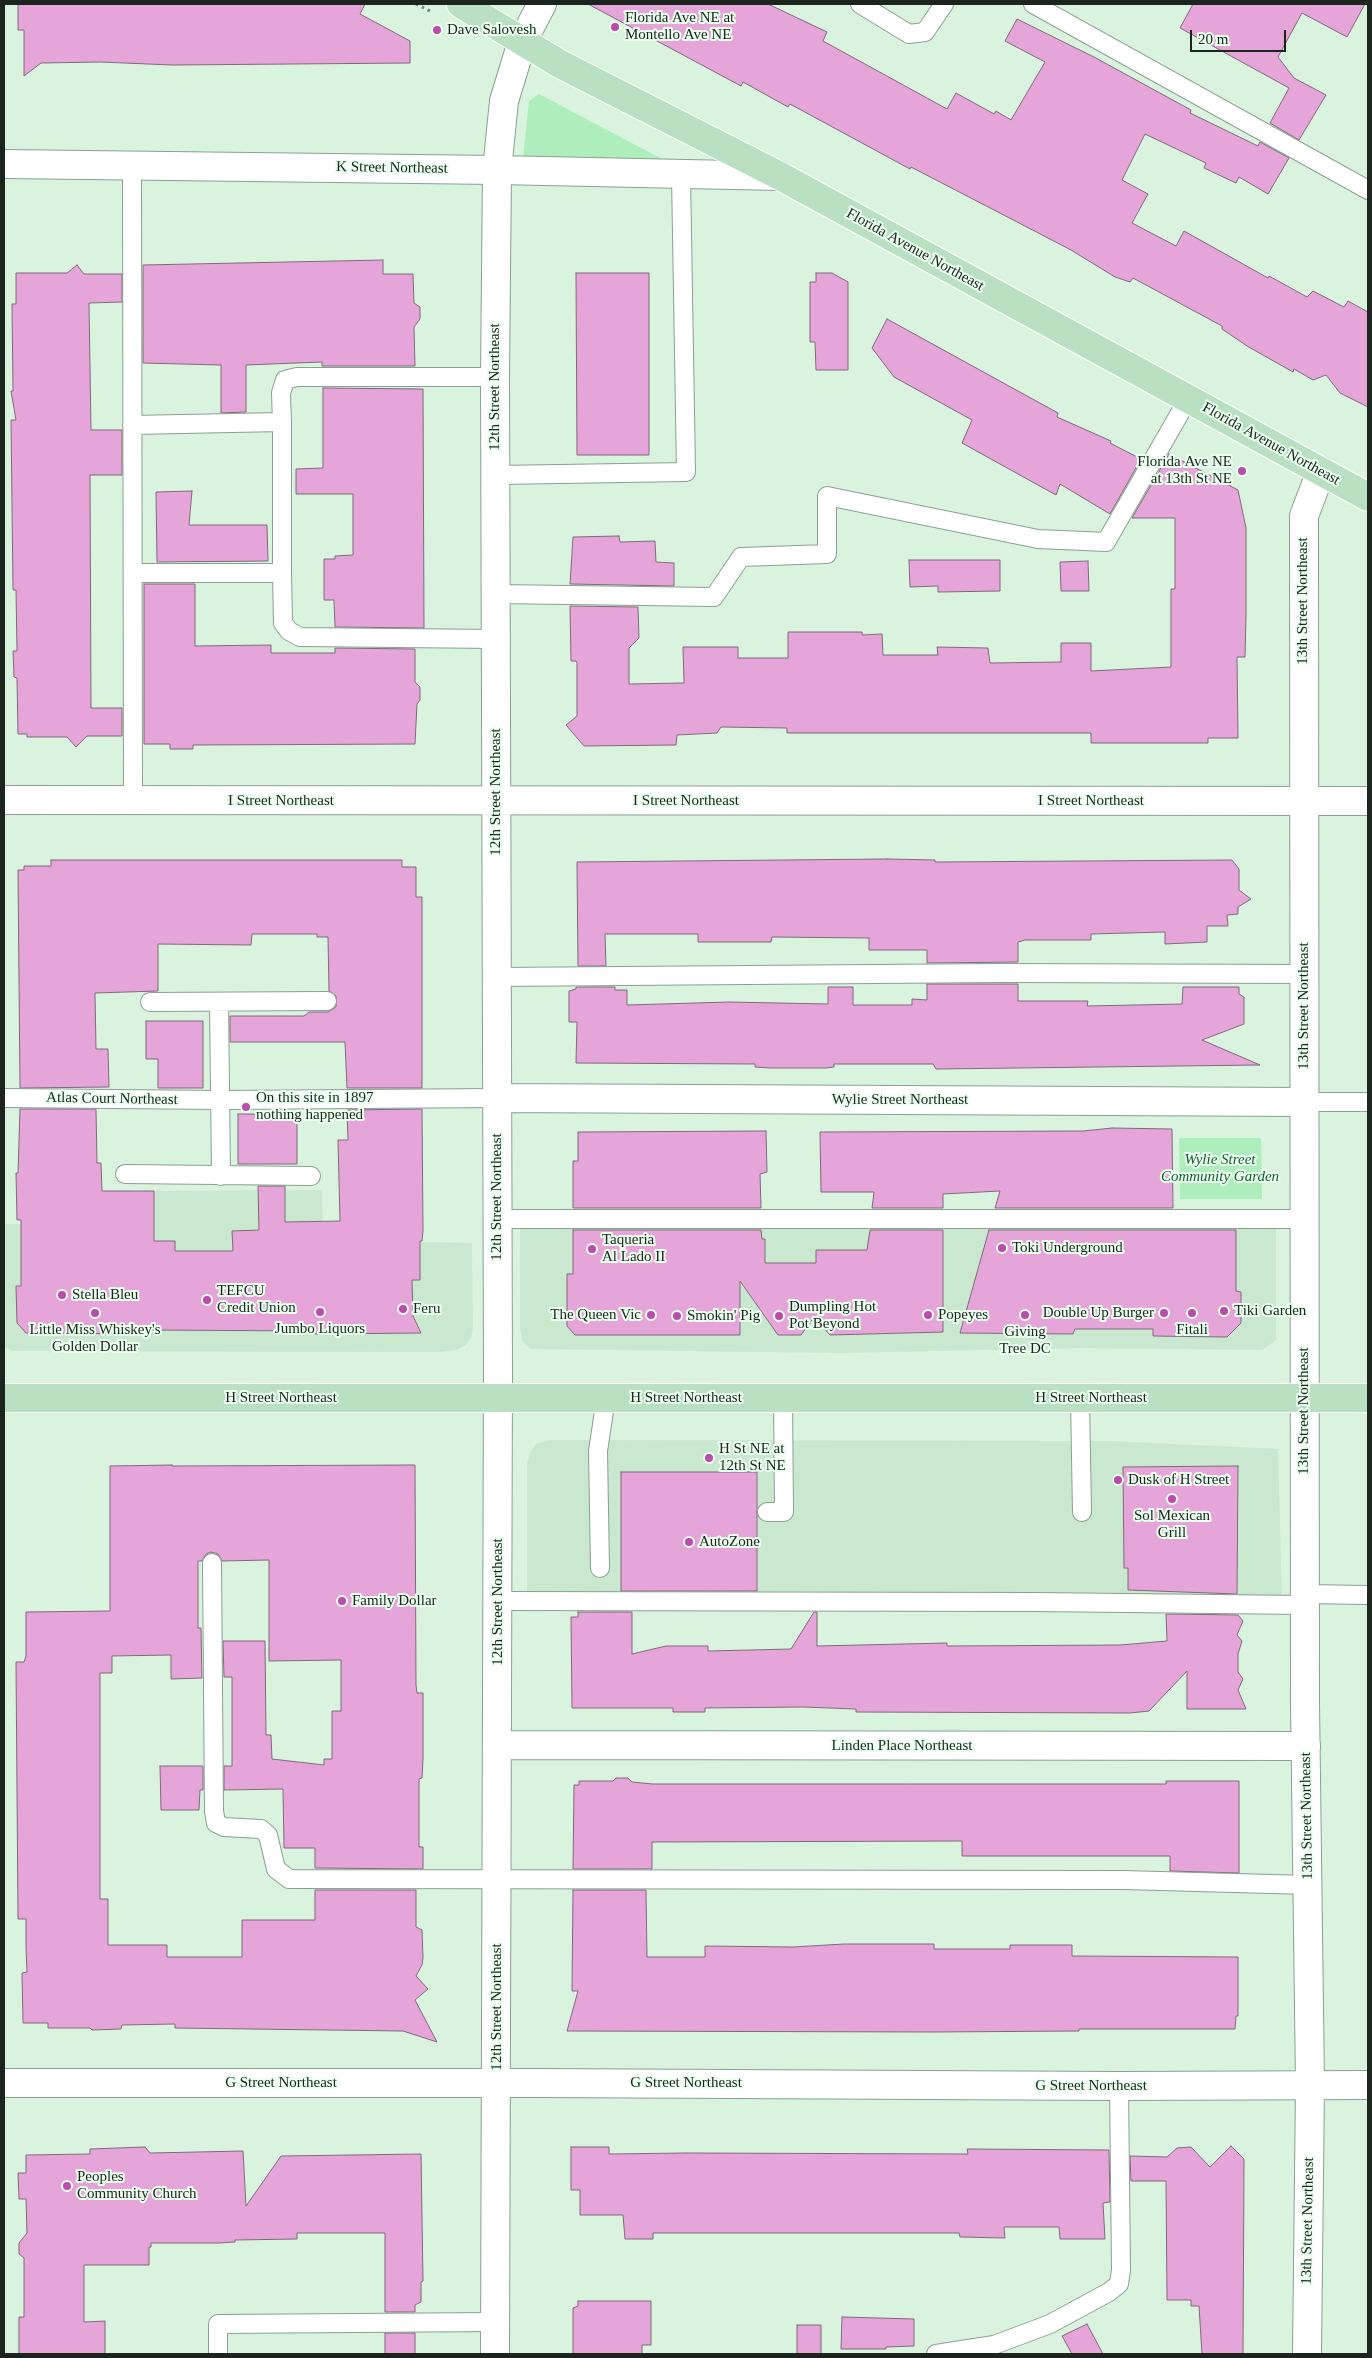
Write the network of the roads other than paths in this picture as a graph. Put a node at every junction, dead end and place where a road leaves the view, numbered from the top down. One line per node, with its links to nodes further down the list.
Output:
1 (461, 4): 6 (main road, Florida Avenue Northeast)
2 (542, 4): 6 (street, 12th Street Northeast)
3 (860, 4): 4 (lane)
4 (944, 4)
5 (1033, 4): 12 (lane)
6 (522, 42): 9 (street, 12th Street Northeast); 11 (main road, Florida Avenue Northeast)
7 (4, 164): 8 (street, K Street Northeast)
8 (132, 166): 9 (street, K Street Northeast); 16 (lane)
9 (497, 170): 10 (street, K Street Northeast); 13 (street, 12th Street Northeast)
10 (682, 174): 11 (street, K Street Northeast); 18 (lane)
11 (780, 176): 14 (main road, Florida Avenue Northeast)
12 (1368, 190)
13 (495, 377): 15 (lane); 18 (street, 12th Street Northeast)
14 (1188, 399): 17 (main road, Florida Avenue Northeast); 22 (lane)
15 (282, 422): 16 (lane); 21 (lane)
16 (132, 425): 20 (lane)
17 (1322, 471): 19 (main road, Florida Avenue Northeast); 25 (street, 13th Street Northeast)
18 (496, 475): 22 (street, 12th Street Northeast)
19 (1368, 497)
20 (133, 573): 21 (lane); 26 (lane)
21 (282, 573): 23 (lane)
22 (496, 594): 23 (street, 12th Street Northeast)
23 (496, 639): 28 (street, 12th Street Northeast)
24 (4, 800): 26 (street, I Street Northeast)
25 (1303, 800): 27 (street, I Street Northeast); 28 (street, I Street Northeast); 29 (street, 13th Street Northeast)
26 (133, 801): 28 (street, I Street Northeast)
27 (1368, 801)
28 (496, 802): 30 (street, 12th Street Northeast)
29 (1304, 974): 30 (lane); 37 (street, 13th Street Northeast)
30 (496, 977): 35 (street, 12th Street Northeast)
31 (327, 1001): 33 (lane)
32 (150, 1002): 33 (lane)
33 (219, 1002): 36 (lane)
34 (4, 1098): 36 (lane, Atlas Court Northeast)
35 (497, 1098): 36 (lane, Atlas Court Northeast); 37 (street, Wylie Street Northeast); 42 (street, 12th Street Northeast)
36 (221, 1100): 40 (lane)
37 (1304, 1102): 38 (lane); 43 (street, 13th Street Northeast)
38 (1368, 1102)
39 (125, 1174): 40 (lane)
40 (221, 1176): 41 (lane)
41 (311, 1176)
42 (497, 1219): 43 (lane); 45 (street, 12th Street Northeast)
43 (1304, 1219): 49 (street, 13th Street Northeast)
44 (4, 1398): 45 (main road, H Street Northeast)
45 (498, 1398): 46 (main road, H Street Northeast); 57 (street, 12th Street Northeast)
46 (606, 1398): 47 (main road, H Street Northeast); 54 (lane)
47 (782, 1398): 48 (main road, H Street Northeast); 51 (lane)
48 (1080, 1398): 49 (main road, H Street Northeast); 52 (lane)
49 (1304, 1398): 50 (main road, H Street Northeast); 56 (street, 13th Street Northeast)
50 (1368, 1398)
51 (767, 1512)
52 (1082, 1512)
53 (212, 1563): 60 (lane)
54 (600, 1568)
55 (1368, 1595): 56 (lane)
56 (1305, 1600): 57 (lane); 59 (street, 13th Street Northeast)
57 (498, 1601): 58 (street, 12th Street Northeast)
58 (498, 1744): 59 (street, Linden Place Northeast); 60 (street, 12th Street Northeast)
59 (1306, 1746): 61 (street, 13th Street Northeast)
60 (497, 1880): 61 (lane); 63 (street, 12th Street Northeast)
61 (1308, 1884): 64 (street, 13th Street Northeast)
62 (4, 2083): 63 (street, G Street Northeast)
63 (496, 2083): 66 (street, G Street Northeast); 67 (street, 12th Street Northeast)
64 (1310, 2085): 65 (street, G Street Northeast); 66 (street, G Street Northeast); 71 (street, 13th Street Northeast)
65 (1368, 2085)
66 (1119, 2086): 70 (lane)
67 (495, 2322): 68 (lane); 69 (street, 12th Street Northeast)
68 (218, 2354)
69 (495, 2354)
70 (936, 2354)
71 (1307, 2354)

